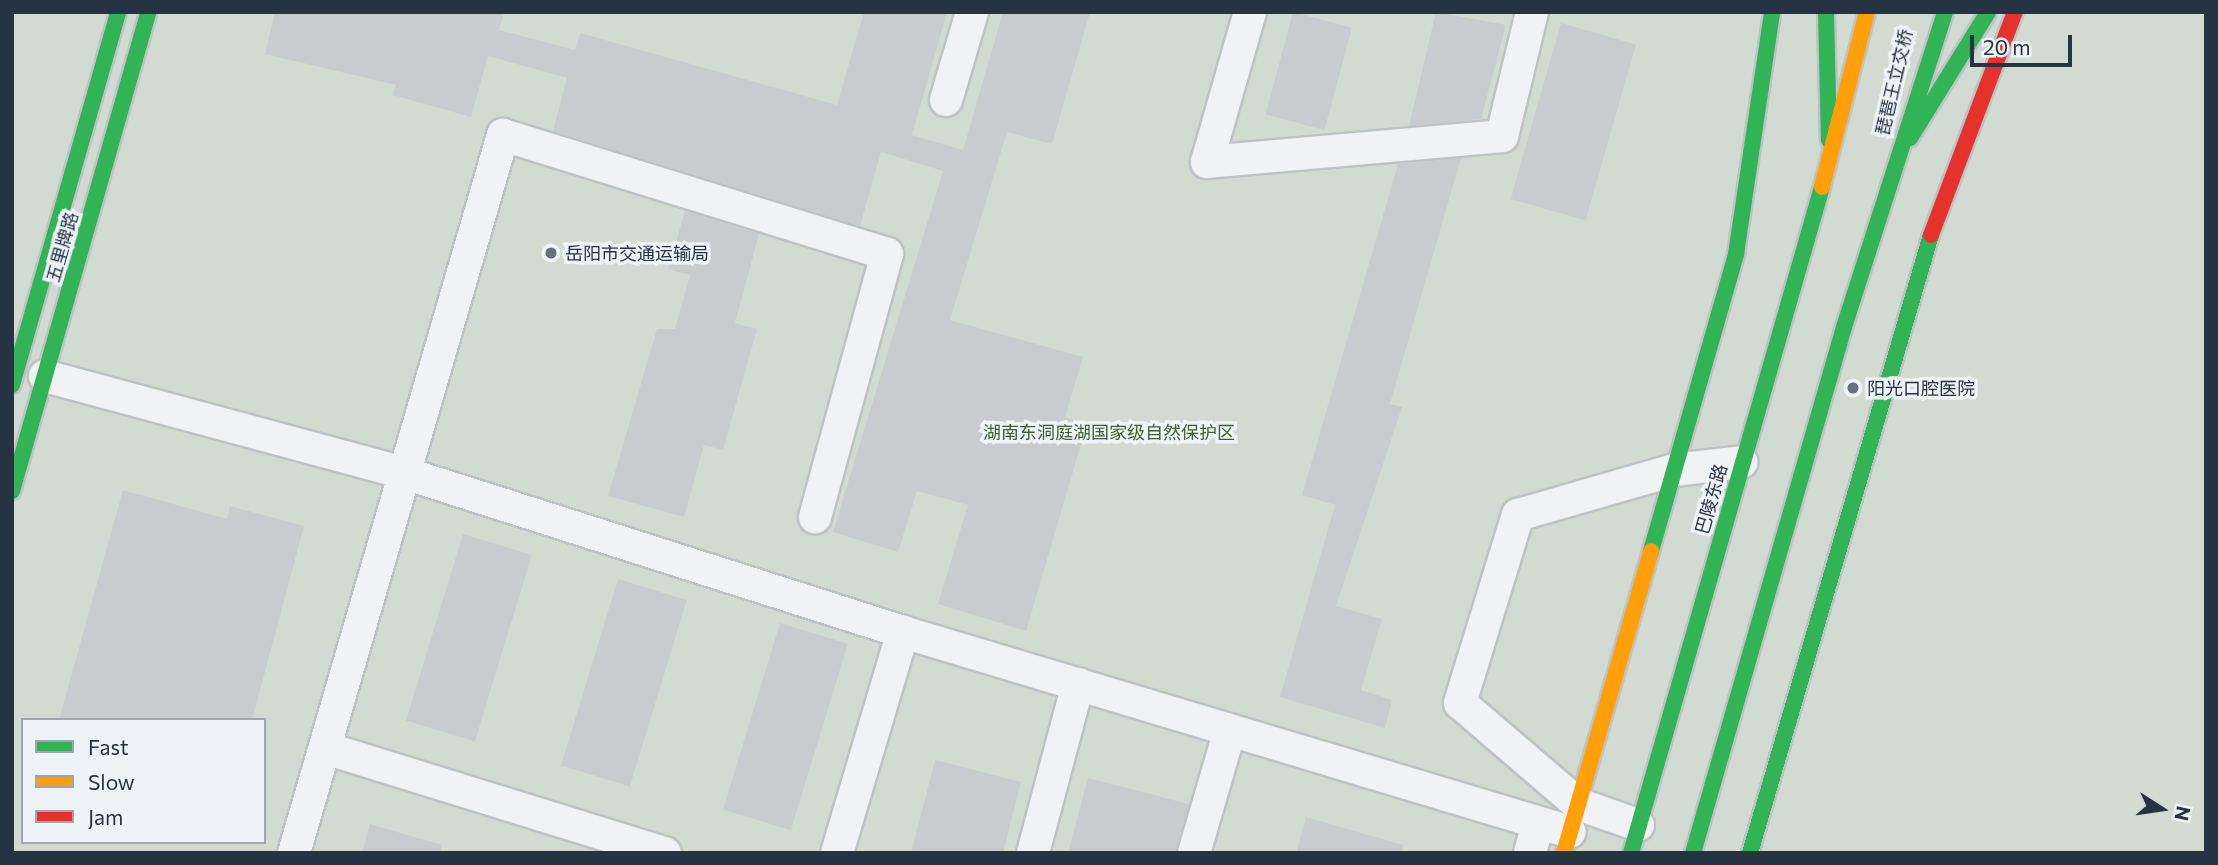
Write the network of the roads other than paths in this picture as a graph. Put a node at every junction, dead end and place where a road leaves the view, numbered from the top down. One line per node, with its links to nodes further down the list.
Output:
1 (118, 12): 20 (main road, 五里牌路)
2 (148, 12): 19 (main road, 五里牌路)
3 (972, 12): 16 (street)
4 (1251, 12): 5 (street)
5 (1532, 12)
6 (1772, 12): 22 (main road)
7 (1826, 12): 17 (main road)
8 (1838, 12): 17 (main road)
9 (1852, 12): 17 (main road)
10 (1867, 12): 17 (main road)
11 (1930, 12): 18 (main road, 琵琶王立交桥)
12 (1945, 12): 18 (main road)
13 (1962, 12): 18 (main road)
14 (1988, 12): 18 (main road)
15 (2015, 12): 40 (main road)
16 (946, 100)
17 (1829, 156): 21 (main road, 巴陵东路)
18 (1895, 160): 39 (main road)
19 (45, 376): 23 (street); 24 (main road, 五里牌路)
20 (12, 385)
21 (1742, 462): 22 (street); 32 (main road, 巴陵东路)
22 (1674, 470): 31 (main road); 31 (street)
23 (404, 473): 25 (street); 26 (street); 29 (street)
24 (12, 491)
25 (815, 517)
26 (903, 632): 27 (street); 35 (street)
27 (1078, 684): 28 (street); 36 (street)
28 (1230, 730): 30 (street); 37 (street)
29 (324, 748): 33 (street); 34 (street)
30 (1538, 822): 31 (street); 38 (street)
31 (1571, 830): 32 (street)
32 (1634, 839)
33 (294, 853)
34 (665, 853)
35 (836, 853)
36 (1033, 853)
37 (1194, 853)
38 (1530, 853)
39 (1693, 853)
40 (1750, 853)

